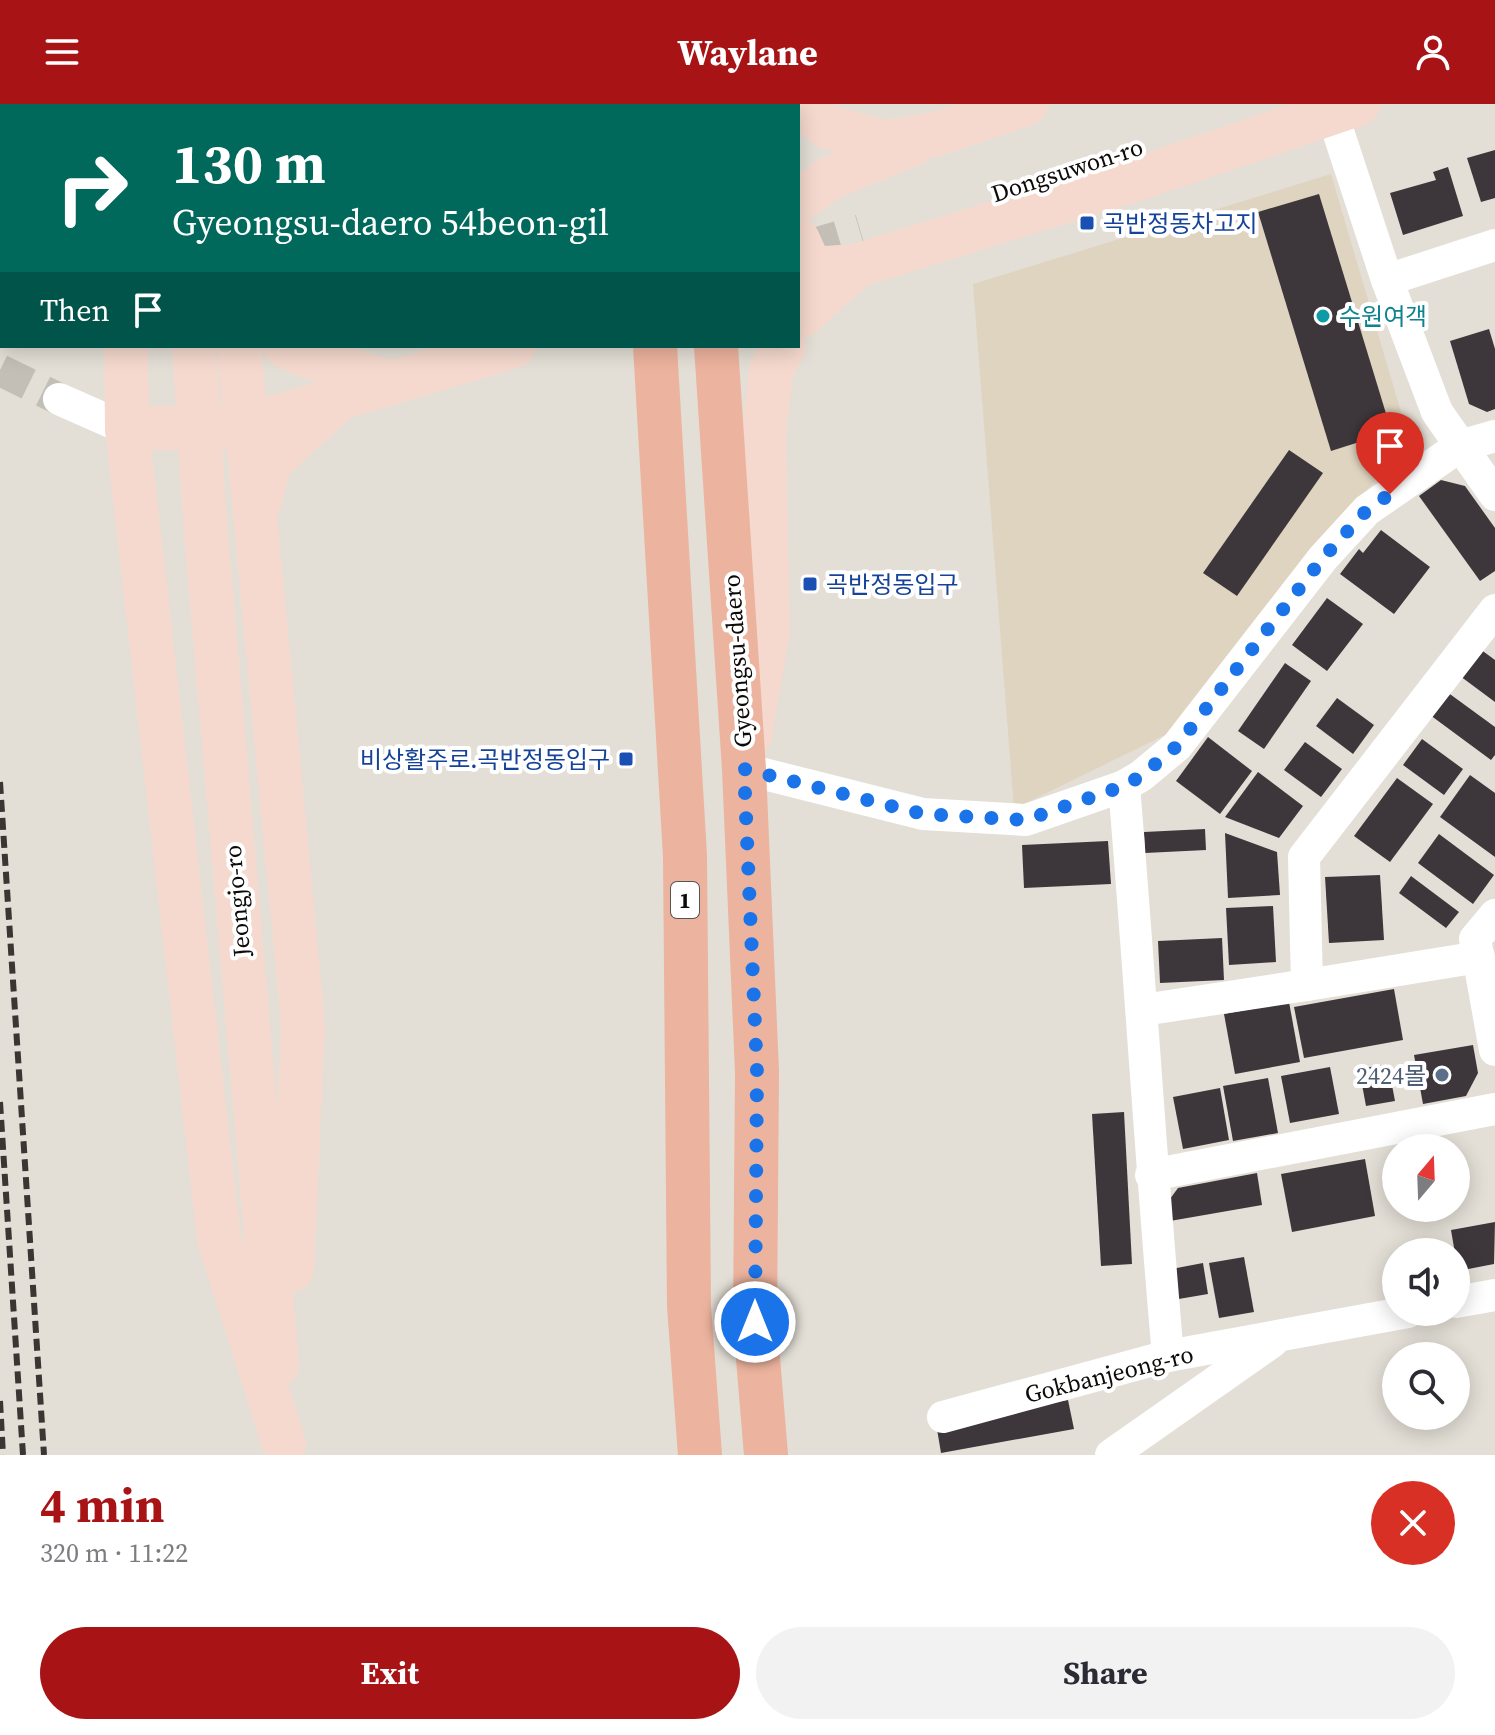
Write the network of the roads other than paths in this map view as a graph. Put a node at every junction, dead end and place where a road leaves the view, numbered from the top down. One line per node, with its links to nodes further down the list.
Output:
1 (1026, 104): 5 (street)
2 (1272, 104): 9 (street, Dongsuwon-ro)
3 (800, 106): 5 (street)
4 (1345, 108): 9 (street); 10 (street)
5 (937, 134): 6 (street)
6 (800, 200)
7 (800, 244): 9 (street)
8 (1495, 245): 10 (street)
9 (859, 251): 11 (street)
10 (1387, 280): 26 (street)
11 (800, 316)
12 (126, 348): 24 (street)
13 (239, 348): 23 (street)
14 (289, 348): 20 (street)
15 (507, 348): 20 (street)
16 (655, 348): 46 (main road, 1)
17 (716, 348): 30 (main road, Gyeongsu-daero)
18 (783, 348): 30 (street)
19 (194, 353): 45 (street, Jeongjo-ro)
20 (392, 383): 22 (street)
21 (59, 399): 24 (street)
22 (338, 399): 23 (street); 28 (street)
23 (246, 426): 24 (street); 28 (street)
24 (127, 429): 45 (street)
25 (1495, 436): 26 (street)
26 (1460, 446): 27 (street); 31 (street)
27 (1495, 495)
28 (255, 521): 45 (street)
29 (1495, 610): 34 (street)
30 (744, 769): 31 (street); 47 (main road, Gyeongsu-daero)
31 (1124, 786): 35 (street)
32 (1495, 915): 33 (street)
33 (1479, 957): 34 (street); 36 (street)
34 (1307, 985): 35 (street)
35 (1143, 1010): 38 (street)
36 (1495, 1050)
37 (1495, 1109): 38 (street)
38 (1151, 1175): 43 (street)
39 (1495, 1295): 40 (street)
40 (1470, 1299)
41 (1382, 1317): 42 (street, Gokbanjeong-ro)
42 (1278, 1338): 43 (street, Gokbanjeong-ro); 48 (street, Gokbanjeong-ro)
43 (1168, 1356): 44 (street, Gokbanjeong-ro)
44 (943, 1417)
45 (284, 1450)
46 (700, 1455)
47 (766, 1455)
48 (1111, 1455)

